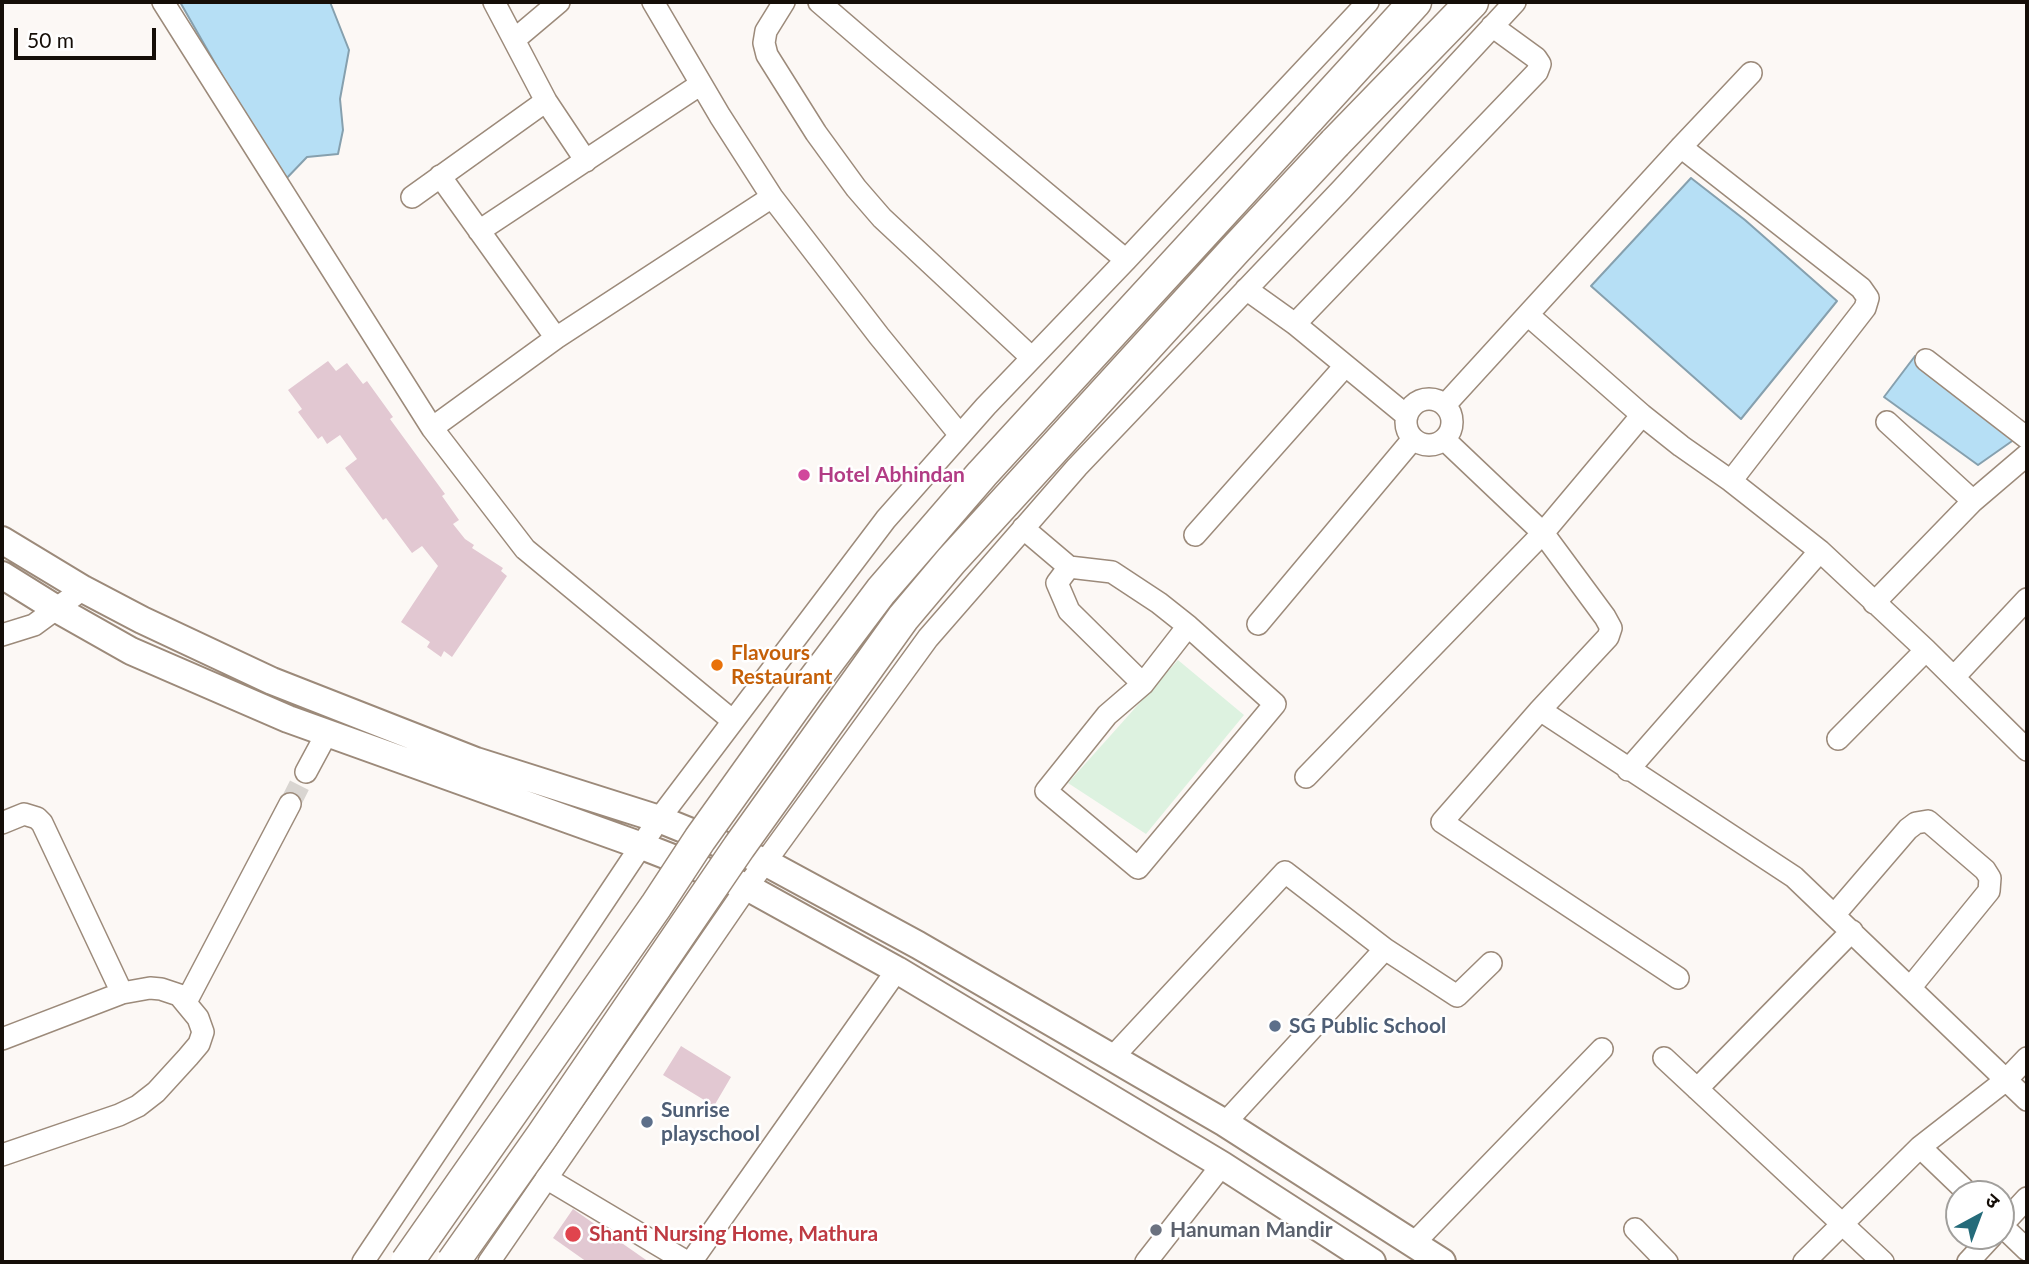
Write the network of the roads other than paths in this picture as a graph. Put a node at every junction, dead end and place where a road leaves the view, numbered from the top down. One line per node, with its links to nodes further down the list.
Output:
1 (163, 2): 34 (street)
2 (494, 2): 12 (street)
3 (559, 2): 12 (street)
4 (653, 2): 14 (street)
5 (784, 2): 27 (street)
6 (819, 2): 22 (street)
7 (1368, 2): 22 (street)
8 (1415, 2): 100 (highway, bridge)
9 (1472, 2): 101 (highway, bridge)
10 (1515, 2): 11 (street)
11 (1492, 26): 23 (street); 25 (street)
12 (514, 40): 15 (street)
13 (1751, 73): 16 (street)
14 (701, 84): 17 (street); 20 (street)
15 (546, 101): 17 (street); 18 (street)
16 (1681, 147): 24 (street); 40 (street)
17 (586, 161): 21 (street)
18 (440, 176): 19 (street); 21 (street)
19 (412, 197)
20 (772, 197): 26 (street); 35 (street)
21 (479, 231): 26 (street)
22 (1126, 260): 27 (street)
23 (1246, 289): 25 (street); 42 (street)
24 (1528, 315): 30 (street); 31 (street)
25 (1295, 324): 29 (street)
26 (555, 338): 34 (street)
27 (1032, 358): 35 (street)
28 (1926, 360): 36 (street)
29 (1345, 366): 32 (street); 44 (street)
30 (1445, 405): 32 (street); 38 (street)
31 (1642, 415): 40 (street); 43 (street)
32 (1407, 416): 37 (street)
33 (1887, 422): 41 (street)
34 (432, 428): 60 (street)
35 (960, 435): 60 (street)
36 (2027, 438)
37 (1413, 439): 38 (street); 53 (street)
38 (1445, 440): 43 (street)
39 (2027, 455): 41 (street)
40 (1731, 481): 46 (street)
41 (1973, 501): 51 (street)
42 (1023, 528): 47 (street); 71 (street)
43 (1543, 533): 59 (street); 66 (street)
44 (1195, 535)
45 (2, 540): 49 (main road)
46 (1820, 551): 51 (street); 64 (street)
47 (1069, 567): 54 (street); 58 (street)
48 (2, 575): 52 (main road)
49 (83, 589): 52 (street); 68 (main road)
50 (2027, 599): 57 (street)
51 (1874, 603): 56 (street)
52 (55, 608): 55 (street); 61 (main road)
53 (1258, 624)
54 (1188, 626): 58 (street); 58 (street)
55 (2, 635)
56 (1926, 650): 57 (street); 62 (street)
57 (1954, 677): 63 (street)
58 (1143, 684)
59 (1540, 710): 64 (street); 78 (street)
60 (733, 721): 68 (street)
61 (327, 733): 65 (street); 70 (main road)
62 (1838, 739)
63 (2027, 750)
64 (1628, 770): 73 (street)
65 (306, 772)
66 (1306, 777)
67 (290, 804): 81 (street)
68 (659, 819): 70 (street); 71 (main road)
69 (2, 823): 80 (street)
70 (642, 846): 72 (main road); 99 (street)
71 (765, 862): 72 (street); 84 (main road)
72 (747, 887): 77 (main road); 94 (street)
73 (1835, 914): 74 (street); 79 (street)
74 (1852, 931): 79 (street); 88 (street)
75 (1385, 948): 76 (street); 84 (street); 90 (street)
76 (1491, 963)
77 (897, 970): 93 (main road); 103 (street)
78 (1678, 978)
79 (1910, 988): 87 (street)
80 (122, 993): 81 (street); 82 (street)
81 (186, 1002): 92 (street)
82 (2, 1039)
83 (1602, 1049): 98 (street)
84 (1112, 1058): 90 (main road)
85 (1664, 1058): 88 (street)
86 (2027, 1058): 87 (street)
87 (2006, 1080): 89 (street); 91 (street)
88 (1697, 1089): 96 (street)
89 (2027, 1100)
90 (1226, 1123): 98 (main road)
91 (1920, 1147): 95 (street); 96 (street)
92 (2, 1155)
93 (1222, 1165): 104 (street); 105 (main road)
94 (546, 1178): 102 (street); 103 (street)
95 (1954, 1180)
96 (1843, 1225): 108 (street); 109 (street)
97 (1635, 1229): 107 (street)
98 (1414, 1243): 106 (main road)
99 (362, 1262)
100 (407, 1262)
101 (453, 1262)
102 (489, 1262)
103 (689, 1262)
104 (1146, 1262)
105 (1372, 1262)
106 (1442, 1262)
107 (1667, 1262)
108 (1804, 1262)
109 (1883, 1262)

